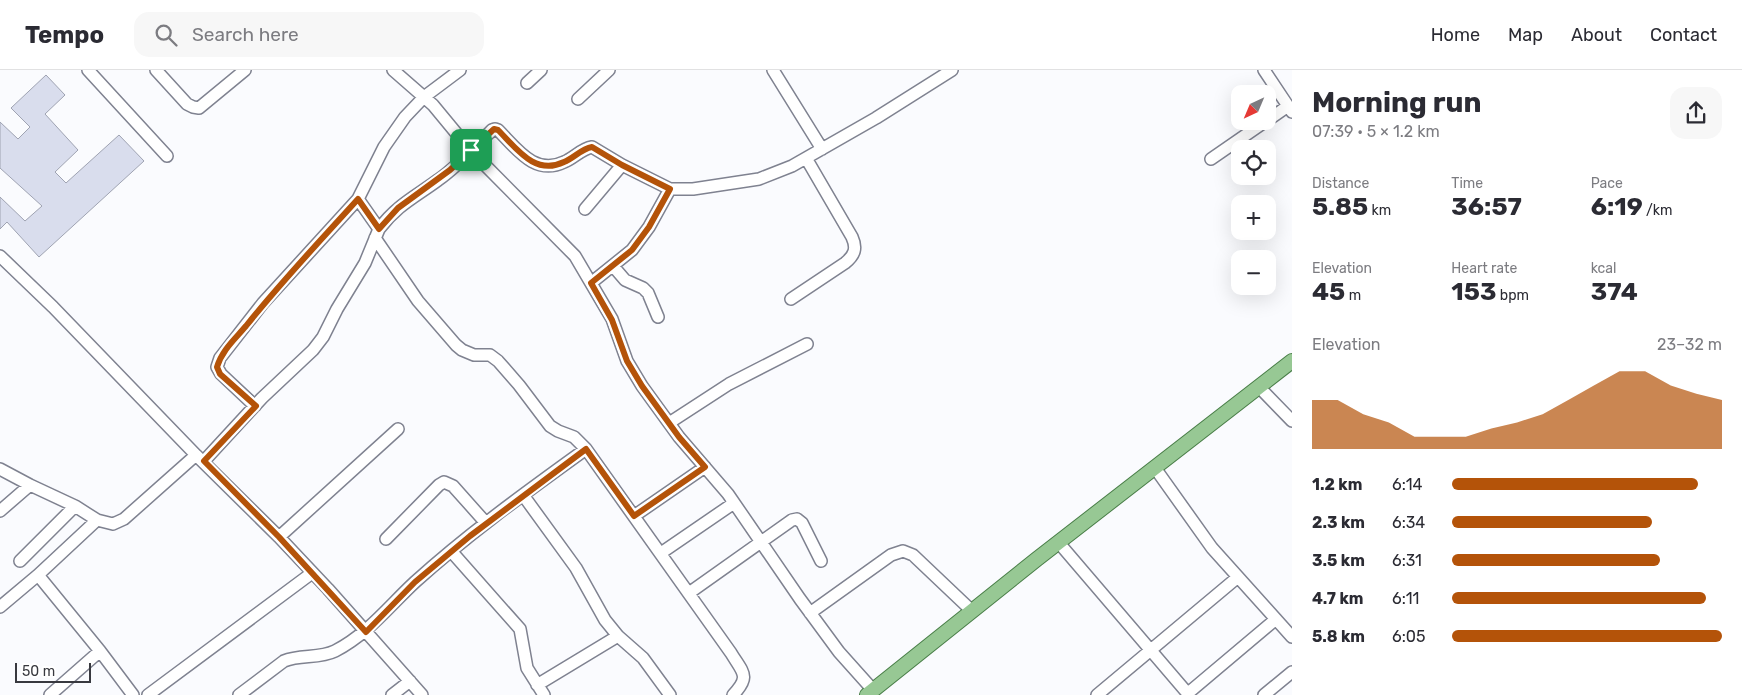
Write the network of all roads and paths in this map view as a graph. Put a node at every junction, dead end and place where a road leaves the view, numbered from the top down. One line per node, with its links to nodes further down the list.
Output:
1 (88, 70): 19 (street)
2 (156, 70): 3 (street)
3 (245, 70)
4 (393, 70): 12 (street)
5 (460, 70): 12 (street)
6 (541, 70): 11 (street)
7 (609, 70): 13 (street)
8 (773, 70): 17 (street)
9 (952, 70): 17 (street)
10 (1264, 70): 14 (street)
11 (526, 84)
12 (424, 97): 18 (street); 24 (street)
13 (578, 100)
14 (1290, 109): 15 (street)
15 (1276, 116)
16 (1254, 130): 21 (street)
17 (822, 149): 20 (street)
18 (471, 150): 22 (street); 26 (street); 29 (street)
19 (167, 156)
20 (806, 158): 23 (street); 30 (street)
21 (1211, 159)
22 (622, 165): 23 (street); 25 (street)
23 (670, 189): 28 (street)
24 (358, 199): 26 (street); 35 (street)
25 (585, 209)
26 (377, 233): 35 (street); 39 (street)
27 (0, 256): 40 (street)
28 (614, 266): 29 (street); 31 (street)
29 (591, 283): 37 (street)
30 (791, 299)
31 (658, 316)
32 (807, 344): 37 (street)
33 (1292, 361): 34 (main road)
34 (1259, 387): 36 (street); 42 (main road)
35 (256, 406): 40 (street)
36 (1292, 421)
37 (669, 423): 41 (street)
38 (398, 429): 52 (street)
39 (586, 449): 45 (street); 49 (street)
40 (200, 458): 50 (street); 52 (street)
41 (705, 467): 46 (street); 49 (street)
42 (1155, 468): 55 (main road); 62 (street)
43 (0, 469): 44 (street)
44 (30, 485): 47 (street); 48 (street)
45 (523, 495): 51 (street); 69 (street)
46 (734, 503): 54 (street); 57 (street)
47 (75, 506): 50 (street); 58 (street)
48 (0, 511)
49 (634, 516): 57 (street)
50 (97, 520): 61 (street)
51 (486, 523): 53 (street); 56 (street)
52 (279, 537): 60 (street)
53 (386, 539)
54 (761, 542): 59 (street); 63 (street); 66 (street)
55 (1059, 543): 65 (main road); 72 (street)
56 (451, 551): 68 (street); 75 (street)
57 (661, 553): 63 (street)
58 (20, 561)
59 (820, 561)
60 (312, 573): 68 (street); 80 (street)
61 (38, 575): 64 (street); 71 (street)
62 (1238, 577): 67 (street); 72 (street)
63 (689, 593): 86 (street)
64 (0, 607)
65 (972, 611): 66 (street); 76 (main road)
66 (810, 613): 76 (street)
67 (1276, 618): 70 (street); 77 (street)
68 (366, 632): 74 (street); 81 (street)
69 (618, 636): 75 (street); 85 (street)
70 (1292, 637)
71 (100, 651): 78 (street); 79 (street)
72 (1150, 651): 77 (street); 87 (street)
73 (1292, 672): 88 (street)
74 (410, 682): 82 (street); 83 (street)
75 (537, 685): 84 (street)
76 (870, 692)
77 (1188, 694)
78 (50, 695)
79 (133, 695)
80 (148, 695)
81 (239, 695)
82 (392, 695)
83 (422, 695)
84 (544, 695)
85 (670, 695)
86 (733, 695)
87 (1097, 695)
88 (1264, 695)

